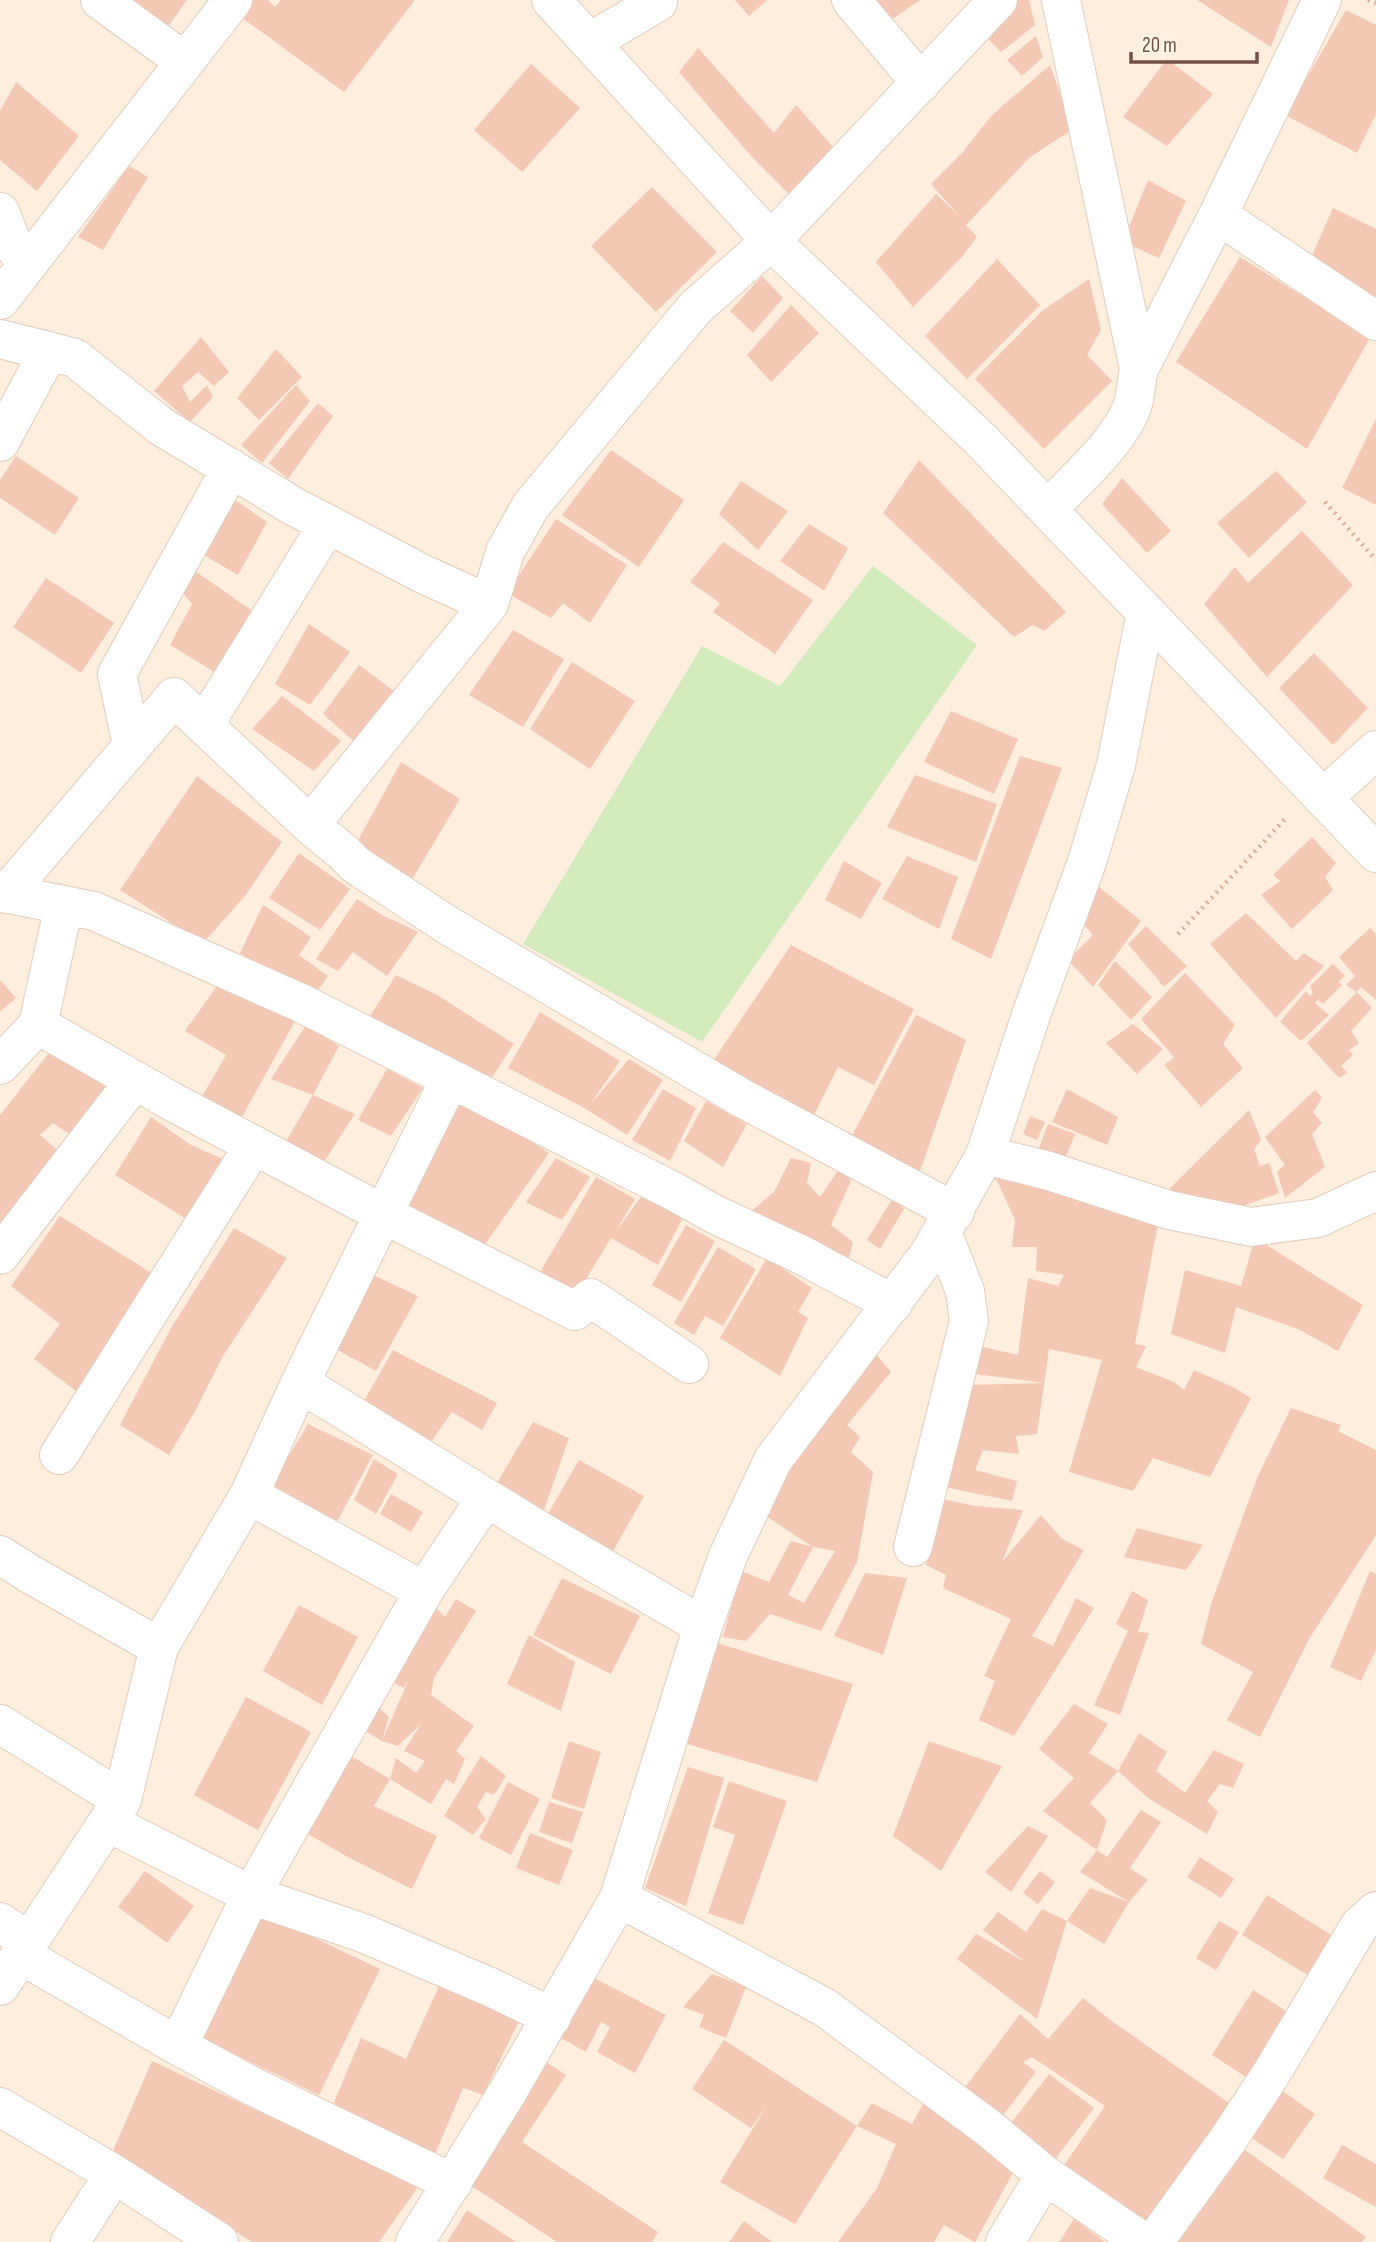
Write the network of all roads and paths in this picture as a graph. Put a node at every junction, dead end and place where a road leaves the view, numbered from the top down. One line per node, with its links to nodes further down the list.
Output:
1 (100, 0): 12 (street)
2 (233, 0): 12 (street)
3 (551, 0): 11 (street)
4 (657, 0): 11 (street)
5 (851, 0): 13 (street)
6 (998, 0): 13 (street)
7 (1061, 0): 22 (street)
8 (1322, 0): 15 (street)
9 (1368, 0): 10 (path)
10 (1376, 3)
11 (590, 42): 16 (street)
12 (184, 61): 17 (street)
13 (921, 83): 16 (street)
14 (0, 212): 17 (street)
15 (1218, 215): 19 (street); 22 (street)
16 (771, 241): 26 (street); 29 (street)
17 (27, 264): 18 (street)
18 (0, 300)
19 (1376, 321)
20 (0, 339): 21 (street)
21 (49, 351): 23 (street); 24 (street)
22 (1139, 369): 26 (street)
23 (0, 442)
24 (231, 468): 27 (street); 32 (street)
25 (1325, 502): 28 (path)
26 (1048, 509): 30 (street)
27 (328, 524): 29 (street); 31 (street)
28 (1376, 561)
29 (489, 604): 36 (street)
30 (1146, 612): 34 (street); 46 (street)
31 (204, 725): 32 (street); 36 (street)
32 (132, 745): 38 (street)
33 (1376, 750): 34 (street)
34 (1323, 798): 37 (street)
35 (1289, 814): 40 (path)
36 (310, 825): 49 (street)
37 (1376, 853)
38 (3, 893): 39 (street)
39 (64, 905): 41 (street); 43 (street)
40 (1178, 934)
41 (38, 1025): 42 (street); 44 (street)
42 (0, 1066)
43 (450, 1079): 48 (street); 51 (street)
44 (135, 1080): 45 (street); 50 (street)
45 (254, 1144): 48 (street); 54 (street)
46 (985, 1155): 47 (street); 49 (street)
47 (1376, 1191)
48 (383, 1214): 52 (street); 53 (street)
49 (949, 1222): 51 (street); 57 (street)
50 (0, 1255)
51 (893, 1304): 60 (street)
52 (689, 1364)
53 (300, 1383): 55 (street); 56 (street)
54 (59, 1455)
55 (249, 1495): 59 (street); 61 (street)
56 (486, 1498): 59 (street); 60 (street)
57 (913, 1547)
58 (0, 1555): 61 (street)
59 (424, 1591): 64 (street)
60 (703, 1626): 65 (street)
61 (159, 1647): 63 (street)
62 (0, 1724): 63 (street)
63 (115, 1811): 64 (street); 67 (street)
64 (251, 1895): 68 (street); 69 (street)
65 (619, 1898): 68 (street); 72 (street)
66 (1376, 1912): 79 (street)
67 (13, 1951): 69 (street)
68 (552, 2017): 73 (street)
69 (178, 2046): 73 (street)
70 (4, 2119): 71 (street)
71 (114, 2174): 74 (street); 75 (street)
72 (1045, 2175): 77 (street); 78 (street)
73 (453, 2183): 76 (street)
74 (70, 2242)
75 (219, 2242)
76 (415, 2242)
77 (1005, 2242)
78 (1143, 2242)
79 (1154, 2242)

